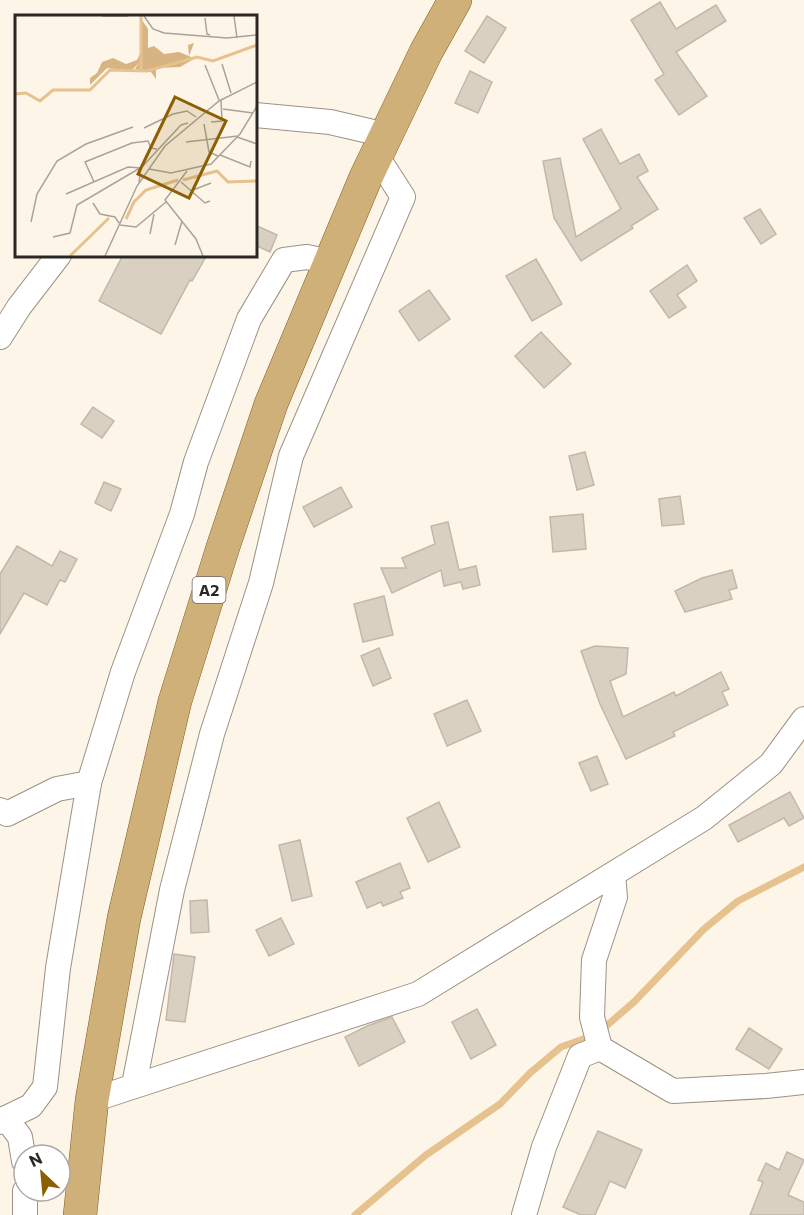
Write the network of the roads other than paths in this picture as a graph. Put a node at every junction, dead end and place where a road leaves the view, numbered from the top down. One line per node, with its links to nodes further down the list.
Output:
1 (455, 0): 3 (main road, A2)
2 (256, 115): 3 (street)
3 (381, 145): 5 (main road, A2); 13 (street)
4 (58, 256): 6 (street)
5 (331, 262): 8 (street); 14 (main road, A2)
6 (0, 337)
7 (804, 719): 10 (street)
8 (89, 783): 9 (street); 15 (street)
9 (0, 810)
10 (613, 875): 11 (street); 13 (street)
11 (600, 1048): 12 (street); 18 (street)
12 (804, 1082)
13 (134, 1085): 14 (street)
14 (92, 1100): 17 (main road, A2)
15 (3, 1120): 16 (street)
16 (21, 1143)
17 (80, 1215)
18 (524, 1215)

